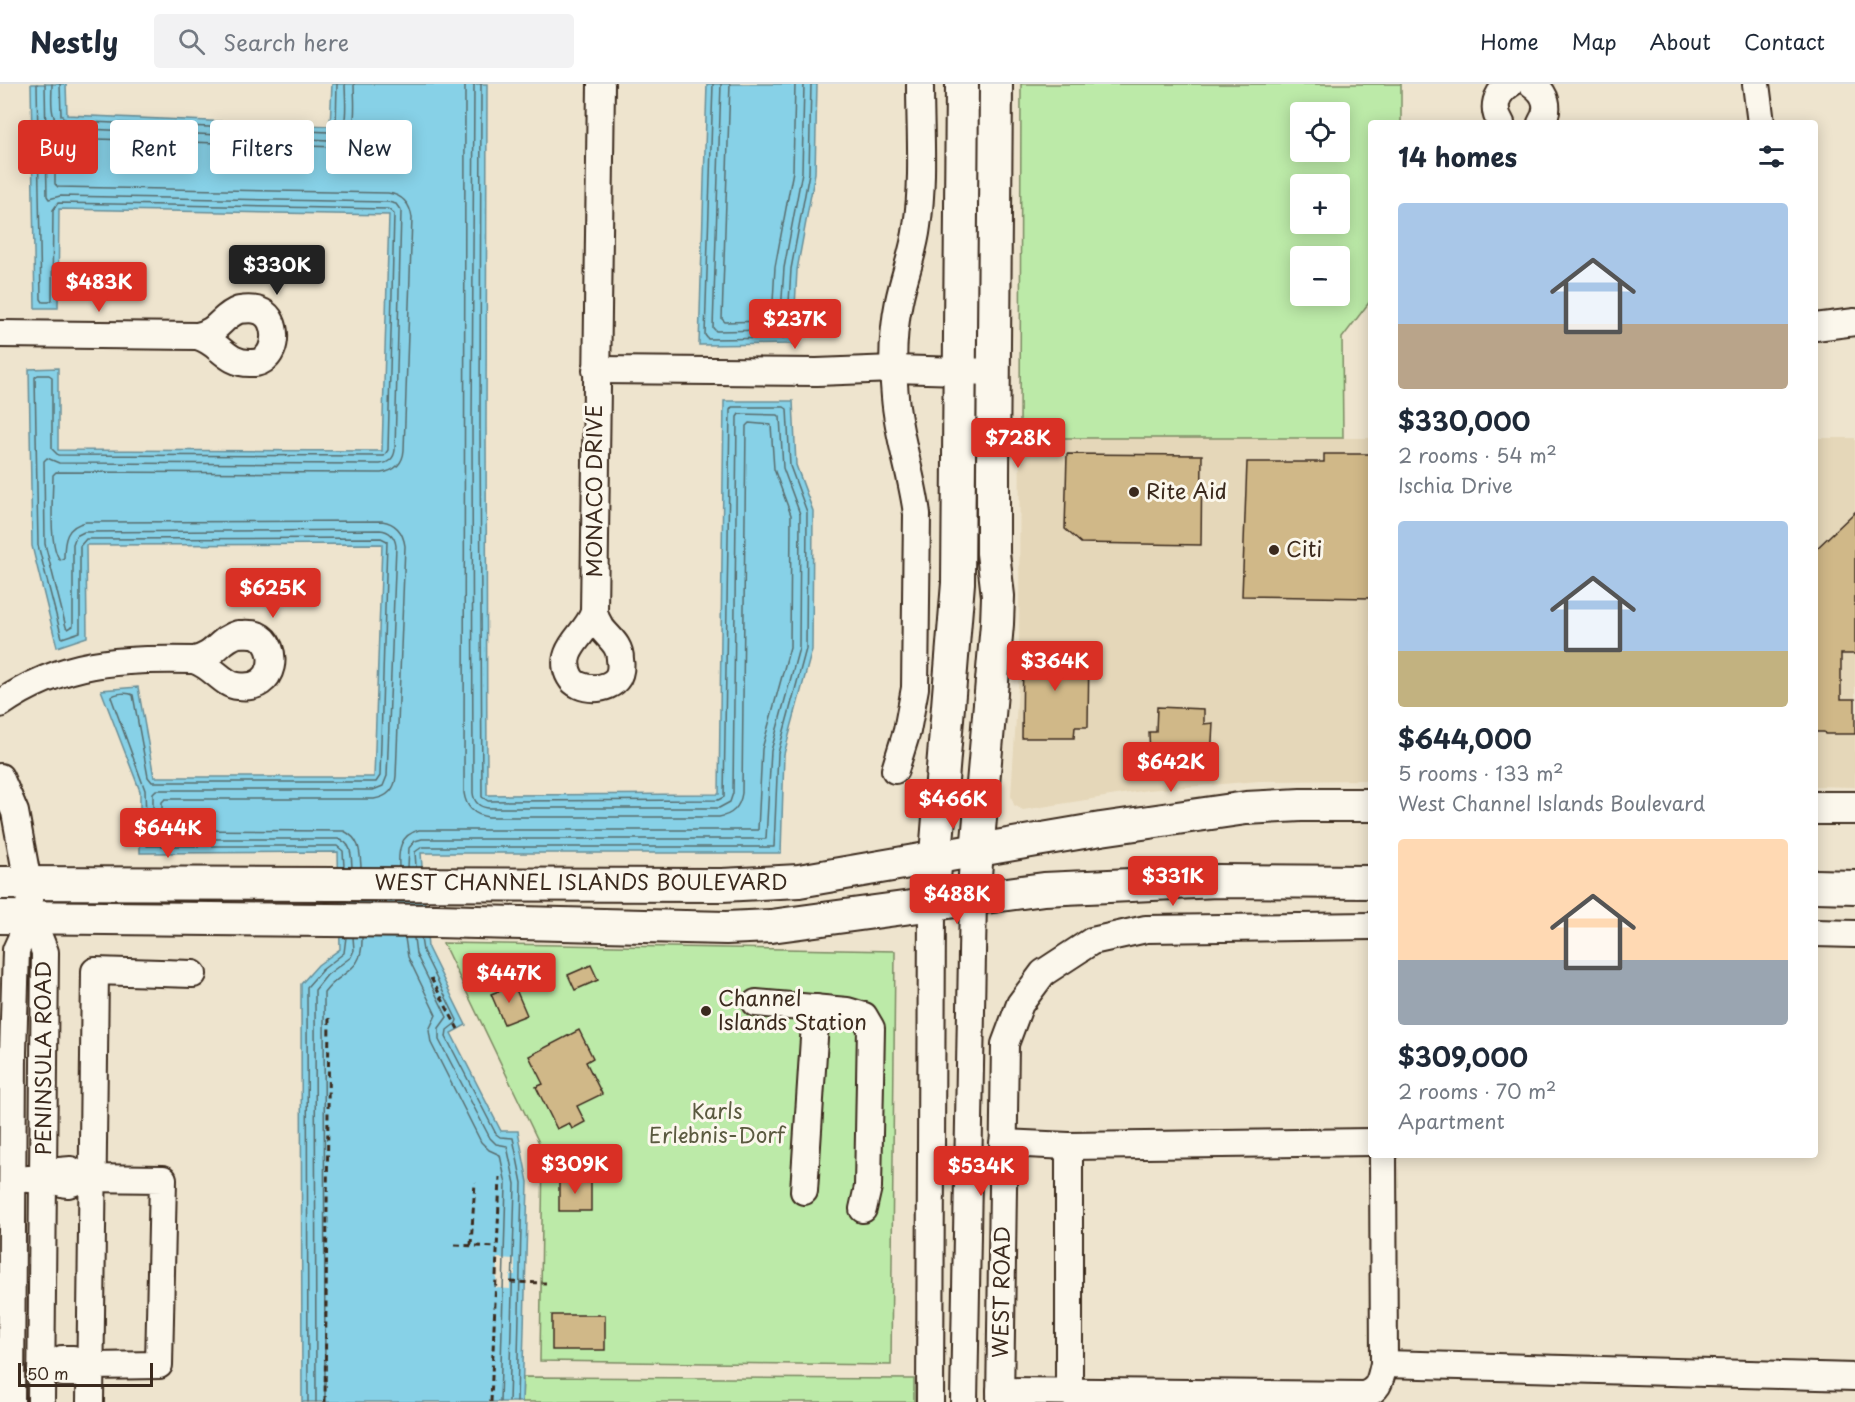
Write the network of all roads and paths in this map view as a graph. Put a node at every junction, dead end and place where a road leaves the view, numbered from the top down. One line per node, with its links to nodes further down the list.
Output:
1 (601, 84): 16 (street, MONACO DRIVE)
2 (920, 84): 15 (street)
3 (962, 84): 17 (main road)
4 (996, 84): 18 (main road)
5 (1510, 84): 8 (street)
6 (1532, 84): 9 (street)
7 (1756, 84): 10 (street)
8 (1499, 120)
9 (1543, 120)
10 (1761, 120)
11 (1855, 322): 12 (street)
12 (1818, 327)
13 (0, 334): 14 (street)
14 (197, 336)
15 (894, 369): 16 (street); 17 (street); 22 (street)
16 (596, 370): 19 (street, MONACO DRIVE)
17 (960, 370): 18 (street); 29 (main road)
18 (993, 372): 28 (main road)
19 (594, 612)
20 (194, 660): 21 (street)
21 (0, 704)
22 (895, 770)
23 (0, 777): 24 (street)
24 (6, 805): 31 (street)
25 (1368, 805): 28 (main road, WEST CHANNEL ISLANDS BOULEVARD)
26 (1818, 808): 27 (main road)
27 (1855, 808)
28 (978, 851): 29 (main road, WEST CHANNEL ISLANDS BOULEVARD); 34 (main road)
29 (936, 857): 31 (main road, WEST CHANNEL ISLANDS BOULEVARD); 35 (main road)
30 (1368, 882): 34 (main road, WEST CHANNEL ISLANDS BOULEVARD)
31 (14, 883): 37 (street)
32 (1818, 886): 33 (main road)
33 (1855, 886)
34 (973, 898): 35 (main road, WEST CHANNEL ISLANDS BOULEVARD); 76 (street)
35 (933, 904): 37 (main road, WEST CHANNEL ISLANDS BOULEVARD); 75 (street)
36 (0, 917): 37 (main road, WEST CHANNEL ISLANDS BOULEVARD)
37 (31, 917): 47 (street, PENINSULA ROAD); 55 (street, PENINSULA ROAD)
38 (1368, 926): 49 (street, WEST ROAD)
39 (1818, 933): 40 (street)
40 (1855, 934)
41 (193, 974): 54 (street)
42 (431, 978): 46 (path)
43 (756, 1003): 44 (street)
44 (816, 1008): 57 (street); 58 (street)
45 (329, 1015): 73 (path)
46 (458, 1029)
47 (7, 1052): 53 (street, PENINSULA ROAD)
48 (1368, 1142): 50 (street)
49 (1003, 1143): 50 (street); 70 (street, WEST ROAD)
50 (1069, 1146): 69 (street)
51 (1383, 1158): 64 (street)
52 (500, 1177): 61 (path)
53 (13, 1178): 55 (street); 68 (street, PENINSULA ROAD)
54 (88, 1179): 55 (street); 65 (street); 65 (street)
55 (48, 1180): 67 (street, PENINSULA ROAD)
56 (475, 1182): 60 (path)
57 (804, 1191)
58 (863, 1209)
59 (455, 1245): 60 (path)
60 (471, 1245): 61 (path)
61 (497, 1247): 74 (path)
62 (510, 1282): 63 (path)
63 (546, 1283)
64 (1384, 1364): 66 (street); 71 (street)
65 (90, 1366): 67 (street); 72 (street)
66 (1855, 1377)
67 (44, 1380): 68 (street)
68 (7, 1387)
69 (1069, 1392): 70 (street); 71 (street)
70 (1000, 1397)
71 (1352, 1398)
72 (90, 1402)
73 (325, 1402)
74 (491, 1402)
75 (930, 1402)
76 (964, 1402)

